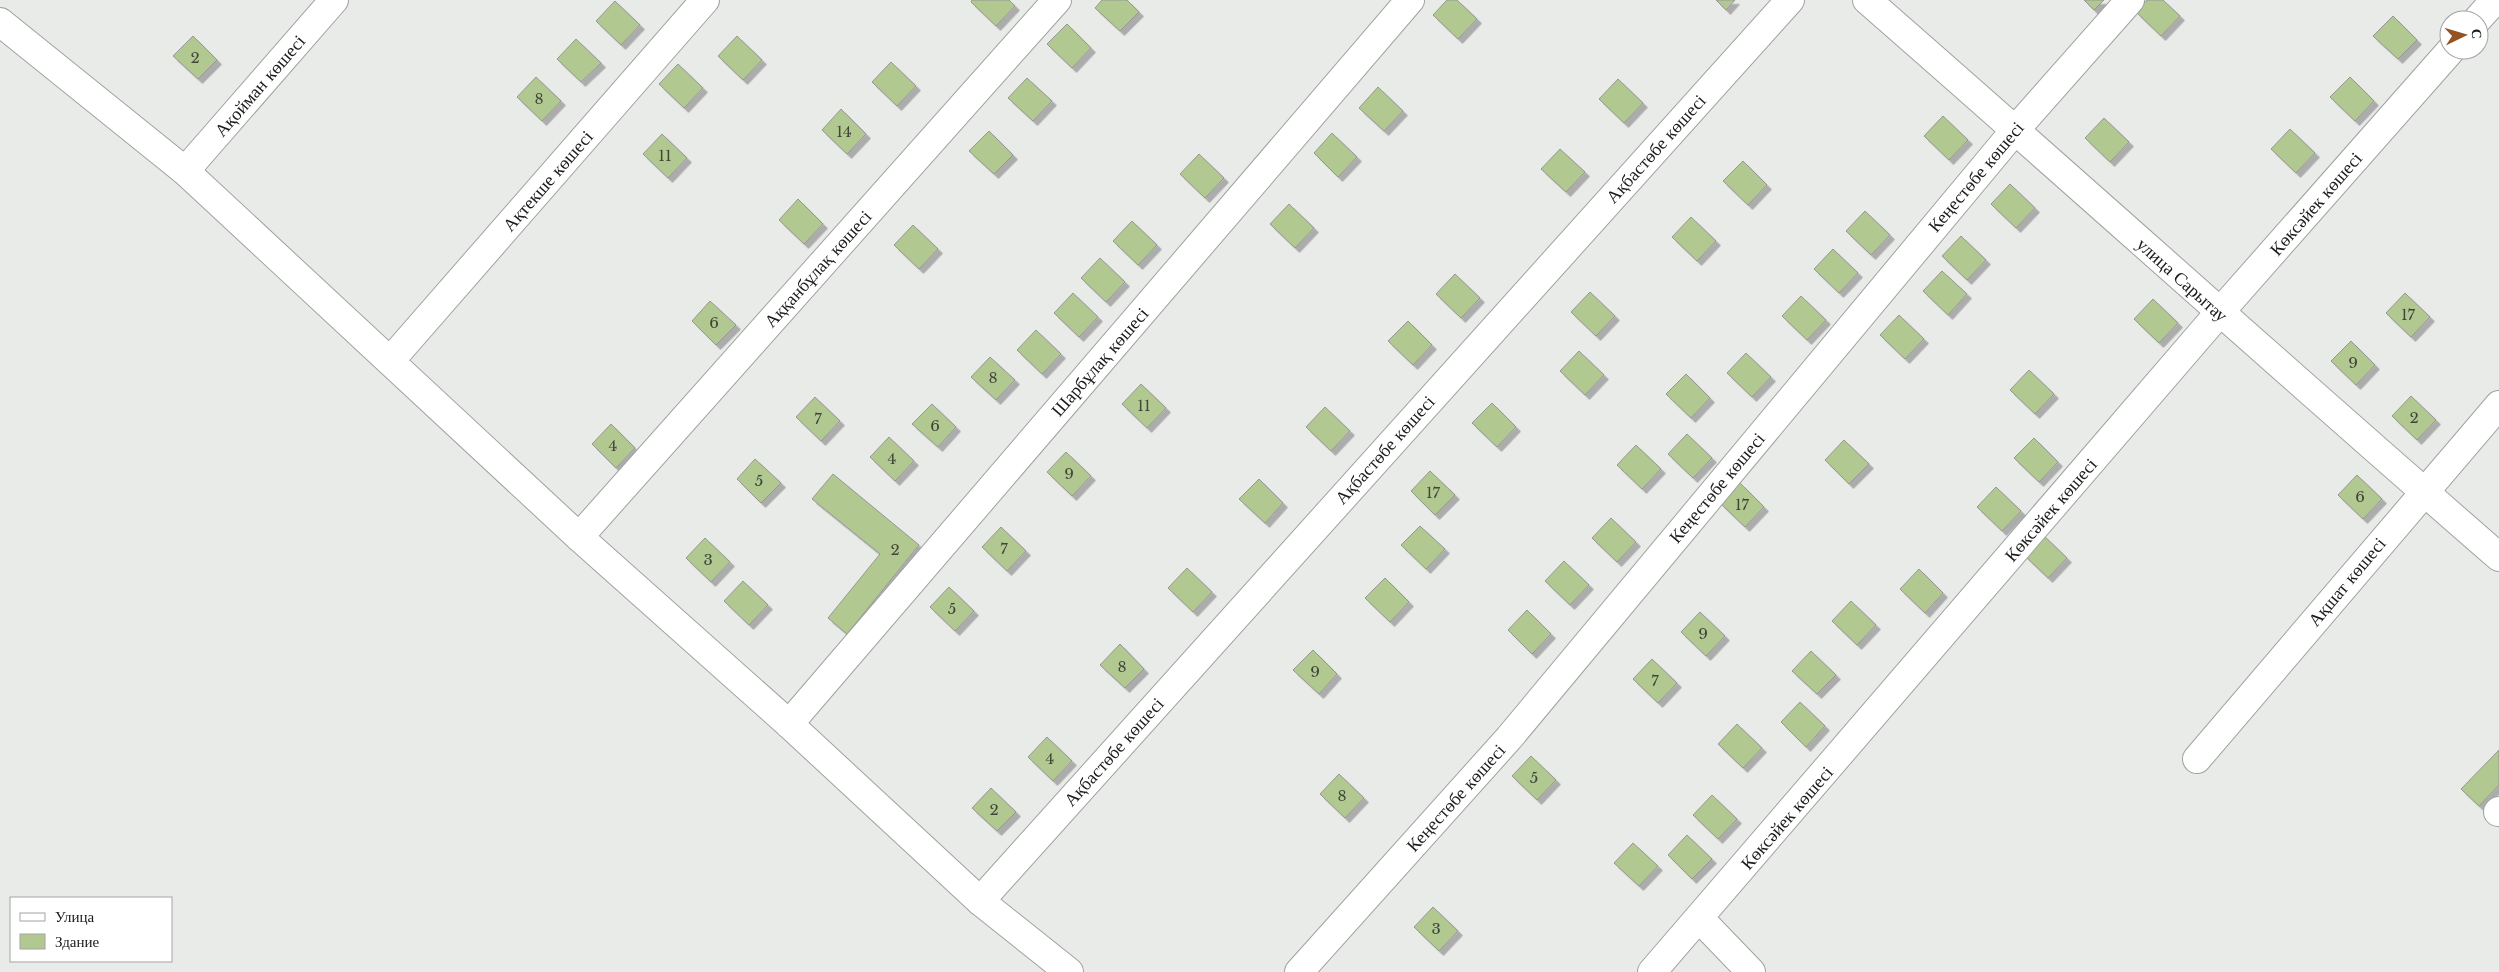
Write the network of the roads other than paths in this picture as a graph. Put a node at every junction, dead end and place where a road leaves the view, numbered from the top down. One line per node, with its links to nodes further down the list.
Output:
1 (334, 0): 13 (street, Ақойман көшесі)
2 (705, 0): 15 (street, Ақтекше көшесі)
3 (1057, 0): 18 (street, Аққанбұлақ көшесі)
4 (1410, 0): 20 (street, Шарбұлақ көшесі)
5 (1790, 0): 22 (street, Ақбастөбе көшесі)
6 (1867, 0): 12 (street, улица Сарытау)
7 (2130, 0): 12 (street, Кеңестөбе көшесі)
8 (2495, 0): 9 (street)
9 (2486, 10)
10 (0, 22): 13 (street)
11 (2442, 60): 14 (street, Көксәйек көшесі)
12 (2016, 130): 14 (street, улица Сарытау); 25 (street, Кеңестөбе көшесі)
13 (185, 171): 15 (street)
14 (2219, 313): 17 (street, улица Сарытау); 23 (street, Көксәйек көшесі)
15 (390, 361): 18 (street)
16 (2499, 405): 17 (street, Ақшат көшесі)
17 (2424, 492): 19 (street, улица Сарытау); 21 (street, Ақшат көшесі)
18 (579, 537): 20 (street)
19 (2499, 557)
20 (789, 724): 22 (street)
21 (2197, 759)
22 (980, 901): 24 (street)
23 (1700, 919): 26 (street, Көксәйек көшесі); 27 (street)
24 (1069, 972)
25 (1299, 972)
26 (1652, 972)
27 (1751, 972)

